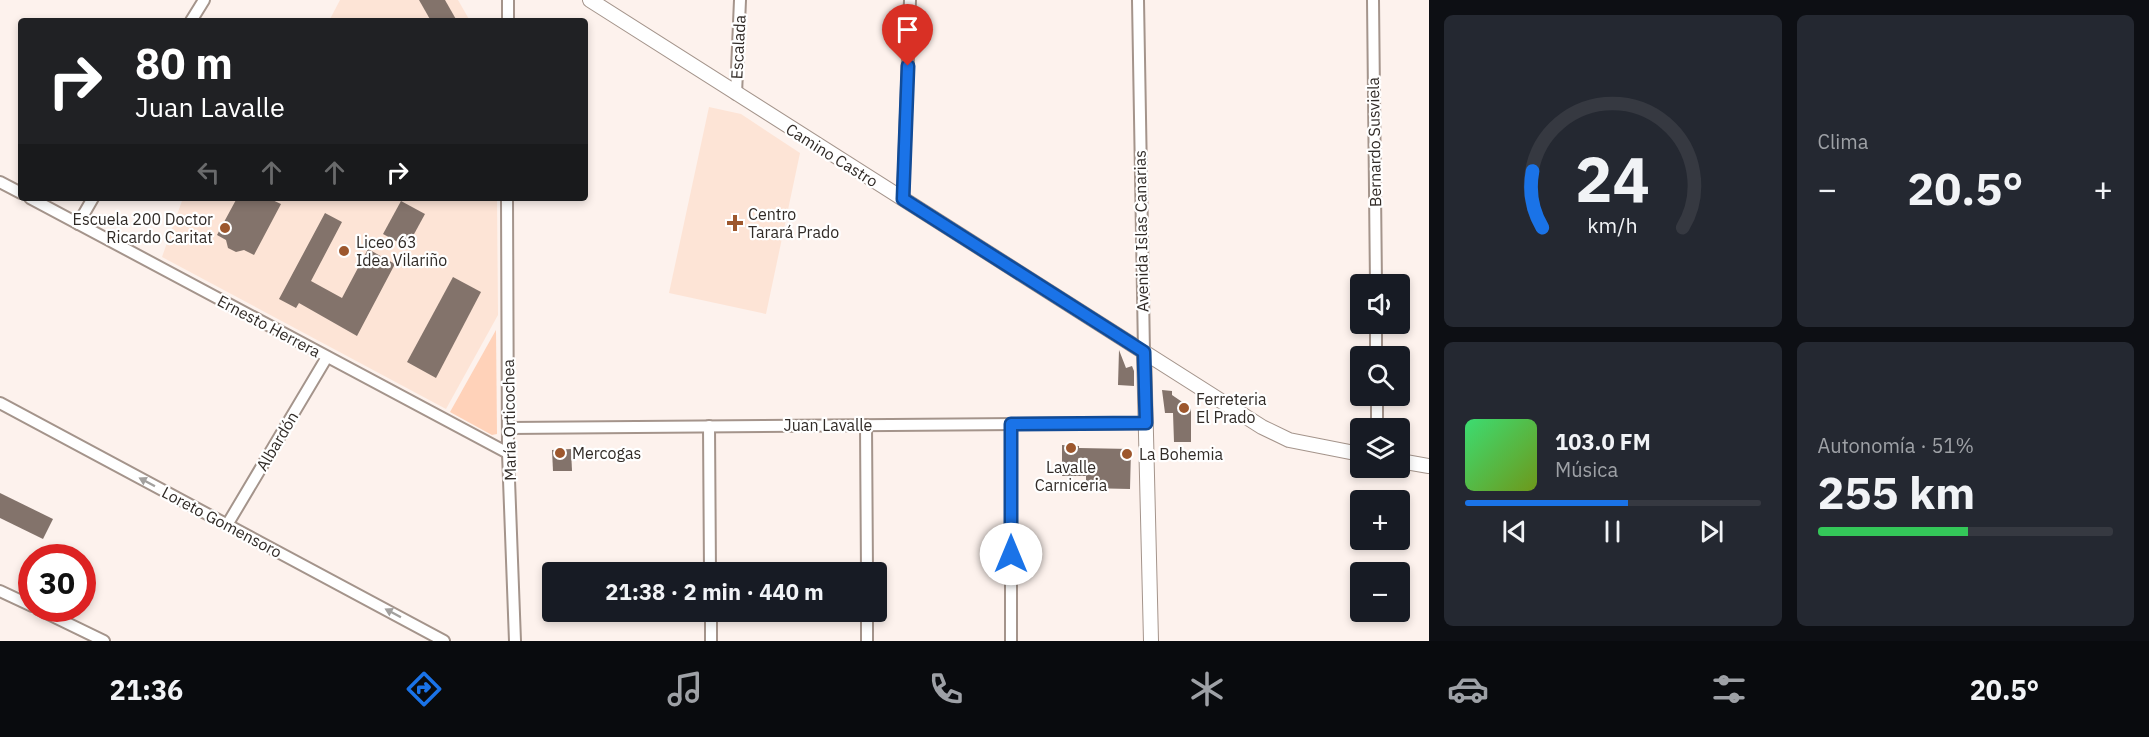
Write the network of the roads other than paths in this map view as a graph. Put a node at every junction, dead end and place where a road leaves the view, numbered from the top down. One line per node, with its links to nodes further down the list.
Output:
1 (204, 0): 8 (street)
2 (508, 0): 9 (street)
3 (590, 0): 10 (street, Camino Castro)
4 (740, 0): 10 (street, Escalada)
5 (910, 0): 13 (street)
6 (1137, 0): 19 (street, Avenida Islas Canarias)
7 (1373, 0): 18 (street, Bernardo Susviela)
8 (193, 18)
9 (508, 18)
10 (736, 94): 13 (street, Camino Castro)
11 (0, 182): 12 (street)
12 (18, 191)
13 (903, 199): 19 (street, Camino Castro)
14 (35, 201): 17 (street, Ernesto Herrera)
15 (91, 201): 17 (street)
16 (507, 201): 26 (street, María Orticochea)
17 (78, 225): 20 (street, Ernesto Herrera)
18 (1376, 274)
19 (1144, 352): 22 (street, Avenida Islas Canarias); 27 (street, Camino Castro)
20 (327, 357): 28 (street, Ernesto Herrera); 31 (street, Albardón)
21 (0, 403): 31 (street, Loreto Gomensoro, one-way to 21)
22 (1146, 423): 23 (street, Juan Lavalle); 45 (street, Avenida Islas Canarias)
23 (1011, 424): 24 (street, Juan Lavalle); 44 (street)
24 (866, 425): 25 (street, Juan Lavalle); 33 (street)
25 (710, 426): 26 (street, Juan Lavalle); 32 (street)
26 (509, 428): 28 (street, María Orticochea)
27 (1350, 452)
28 (508, 453): 41 (street, María Orticochea)
29 (1410, 463): 30 (street)
30 (1429, 466)
31 (227, 525): 40 (street, Loreto Gomensoro, one-way to 31)
32 (710, 562)
33 (867, 562)
34 (0, 591): 35 (street)
35 (18, 599)
36 (65, 622): 39 (street)
37 (711, 622): 42 (street)
38 (867, 622): 43 (street)
39 (104, 641)
40 (444, 641)
41 (514, 641)
42 (711, 641)
43 (867, 641)
44 (1011, 641)
45 (1151, 641)

